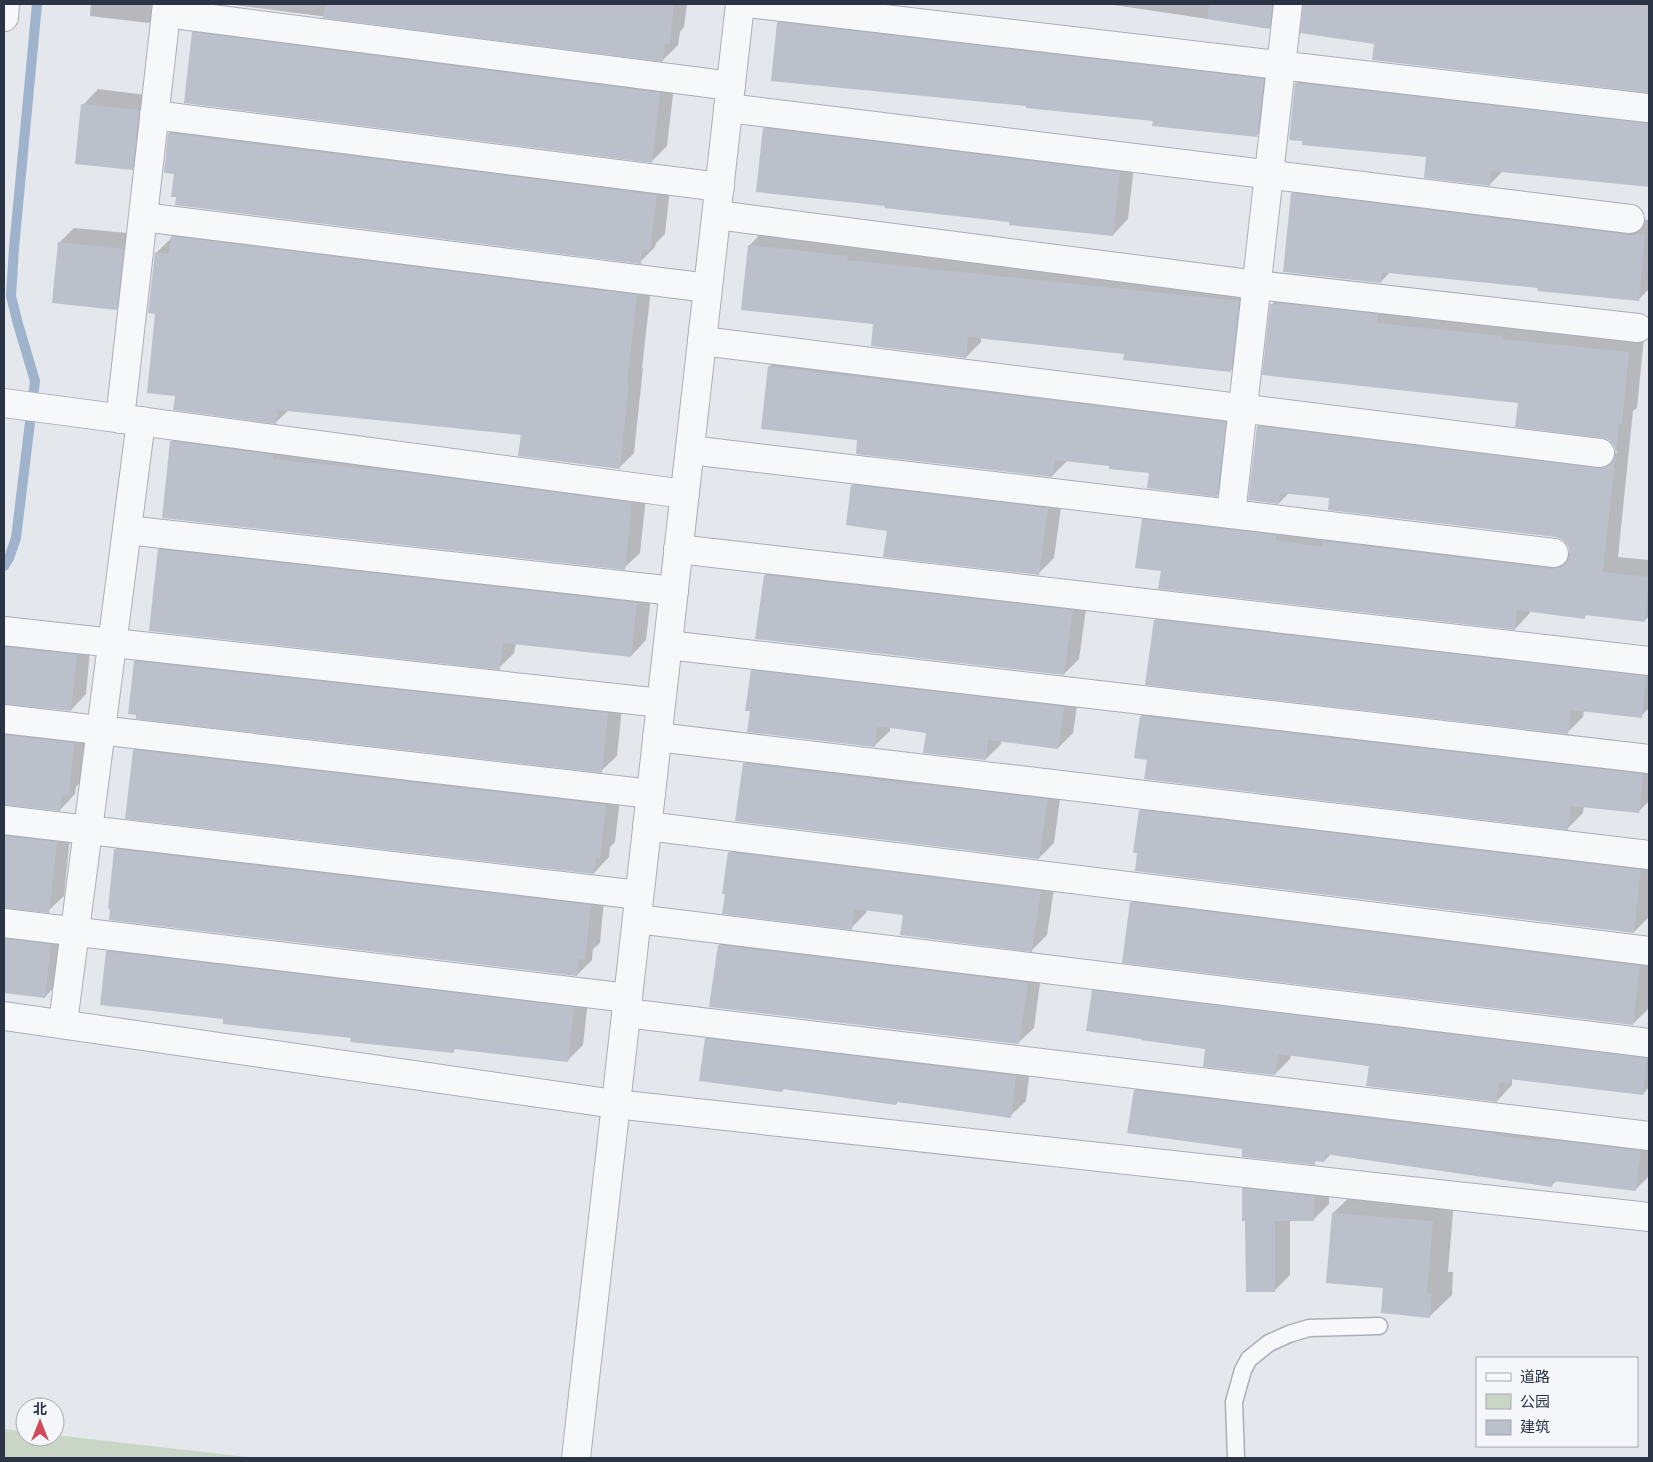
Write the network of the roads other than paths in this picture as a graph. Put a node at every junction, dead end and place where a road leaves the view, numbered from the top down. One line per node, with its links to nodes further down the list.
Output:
1 (5, 4): 6 (street)
2 (740, 4): 8 (street)
3 (756, 4): 7 (street)
4 (1288, 4): 7 (street)
5 (166, 8): 8 (street); 10 (street)
6 (4, 17)
7 (1281, 65): 9 (street); 11 (street)
8 (730, 97): 11 (street); 12 (street)
9 (1647, 108)
10 (154, 115): 12 (street); 14 (street)
11 (1269, 175): 15 (street); 16 (street)
12 (720, 187): 13 (street)
13 (716, 215): 16 (street); 17 (street)
14 (143, 217): 17 (street); 22 (street)
15 (1630, 219)
16 (1257, 285): 18 (street); 21 (street)
17 (708, 288): 19 (street)
18 (1638, 328)
19 (702, 341): 21 (street); 23 (street)
20 (10, 404): 22 (street)
21 (1243, 408): 24 (street); 26 (street)
22 (130, 420): 25 (street); 27 (street)
23 (690, 450): 25 (street); 26 (street)
24 (1600, 453)
25 (685, 494): 28 (street)
26 (1231, 514): 29 (street)
27 (127, 530): 30 (street); 32 (street)
28 (678, 549): 30 (street); 34 (street)
29 (1554, 553)
30 (674, 591): 33 (street)
31 (4, 631): 32 (street)
32 (112, 644): 35 (street); 37 (street)
33 (668, 645): 35 (street); 39 (street)
34 (1649, 661)
35 (661, 703): 38 (street)
36 (4, 719): 37 (street)
37 (101, 730): 40 (street); 43 (street)
38 (657, 737): 40 (street); 44 (street)
39 (1649, 759)
40 (651, 794): 42 (street)
41 (4, 820): 43 (street)
42 (647, 826): 45 (street); 48 (street)
43 (88, 830): 45 (street); 47 (street)
44 (1649, 855)
45 (638, 907): 49 (street); 52 (street)
46 (4, 923): 47 (street)
47 (75, 931): 49 (street); 51 (street)
48 (1649, 951)
49 (627, 1005): 53 (street); 54 (street)
50 (4, 1016): 51 (street)
51 (63, 1023): 53 (street)
52 (1649, 1043)
53 (616, 1104): 55 (street); 57 (street)
54 (1649, 1136)
55 (1649, 1217)
56 (1380, 1326): 58 (lane)
57 (576, 1458)
58 (1236, 1458)

